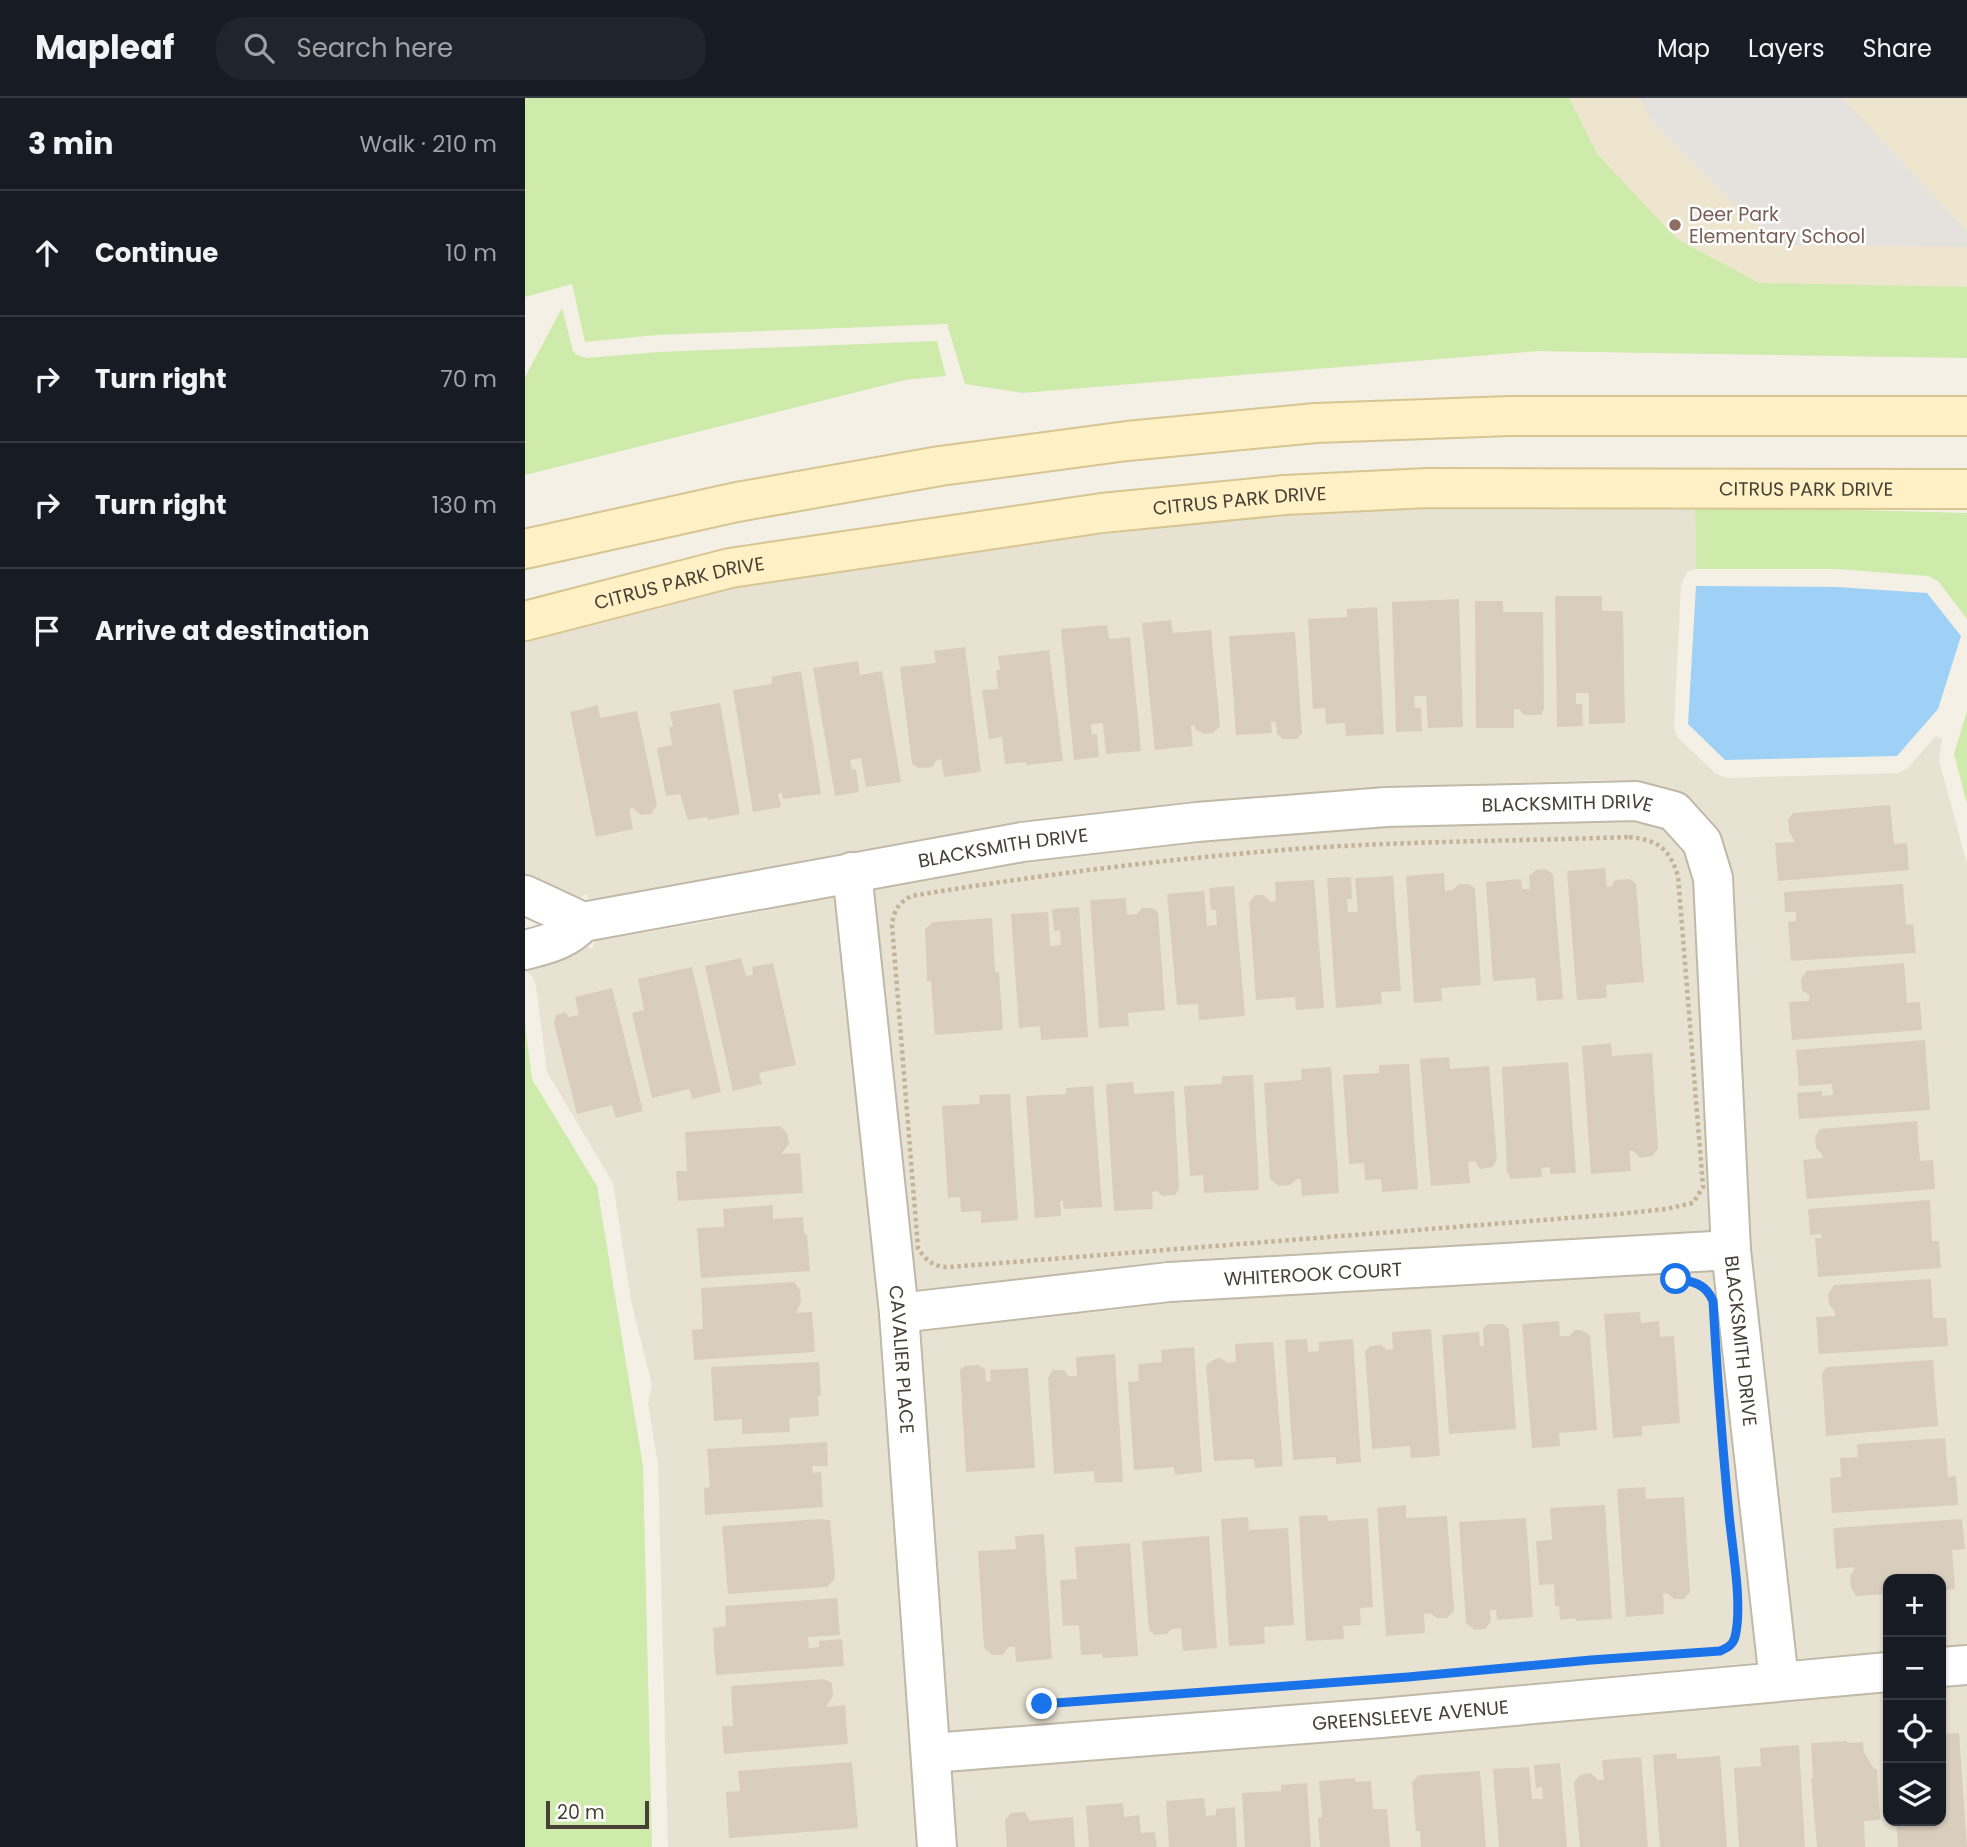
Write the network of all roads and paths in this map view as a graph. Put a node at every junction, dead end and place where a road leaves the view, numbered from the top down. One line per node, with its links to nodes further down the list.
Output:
1 (1967, 416): 3 (street)
2 (1967, 489): 4 (street, CITRUS PARK DRIVE)
3 (525, 549)
4 (525, 621)
5 (852, 872): 8 (street, BLACKSMITH DRIVE); 10 (street, BLACKSMITH DRIVE); 11 (street, CAVALIER PLACE)
6 (525, 895): 8 (street)
7 (911, 896): 7 (path)
8 (583, 922): 9 (street, BLACKSMITH DRIVE)
9 (525, 950)
10 (1731, 1250): 11 (street, WHITEROOK COURT); 15 (street, BLACKSMITH DRIVE)
11 (898, 1313): 16 (street, CAVALIER PLACE)
12 (1967, 1665): 13 (street)
13 (1946, 1667)
14 (1883, 1672): 15 (street, GREENSLEEVE AVENUE)
15 (1779, 1681): 16 (street, GREENSLEEVE AVENUE)
16 (932, 1753): 17 (street, CAVALIER PLACE)
17 (937, 1847)

